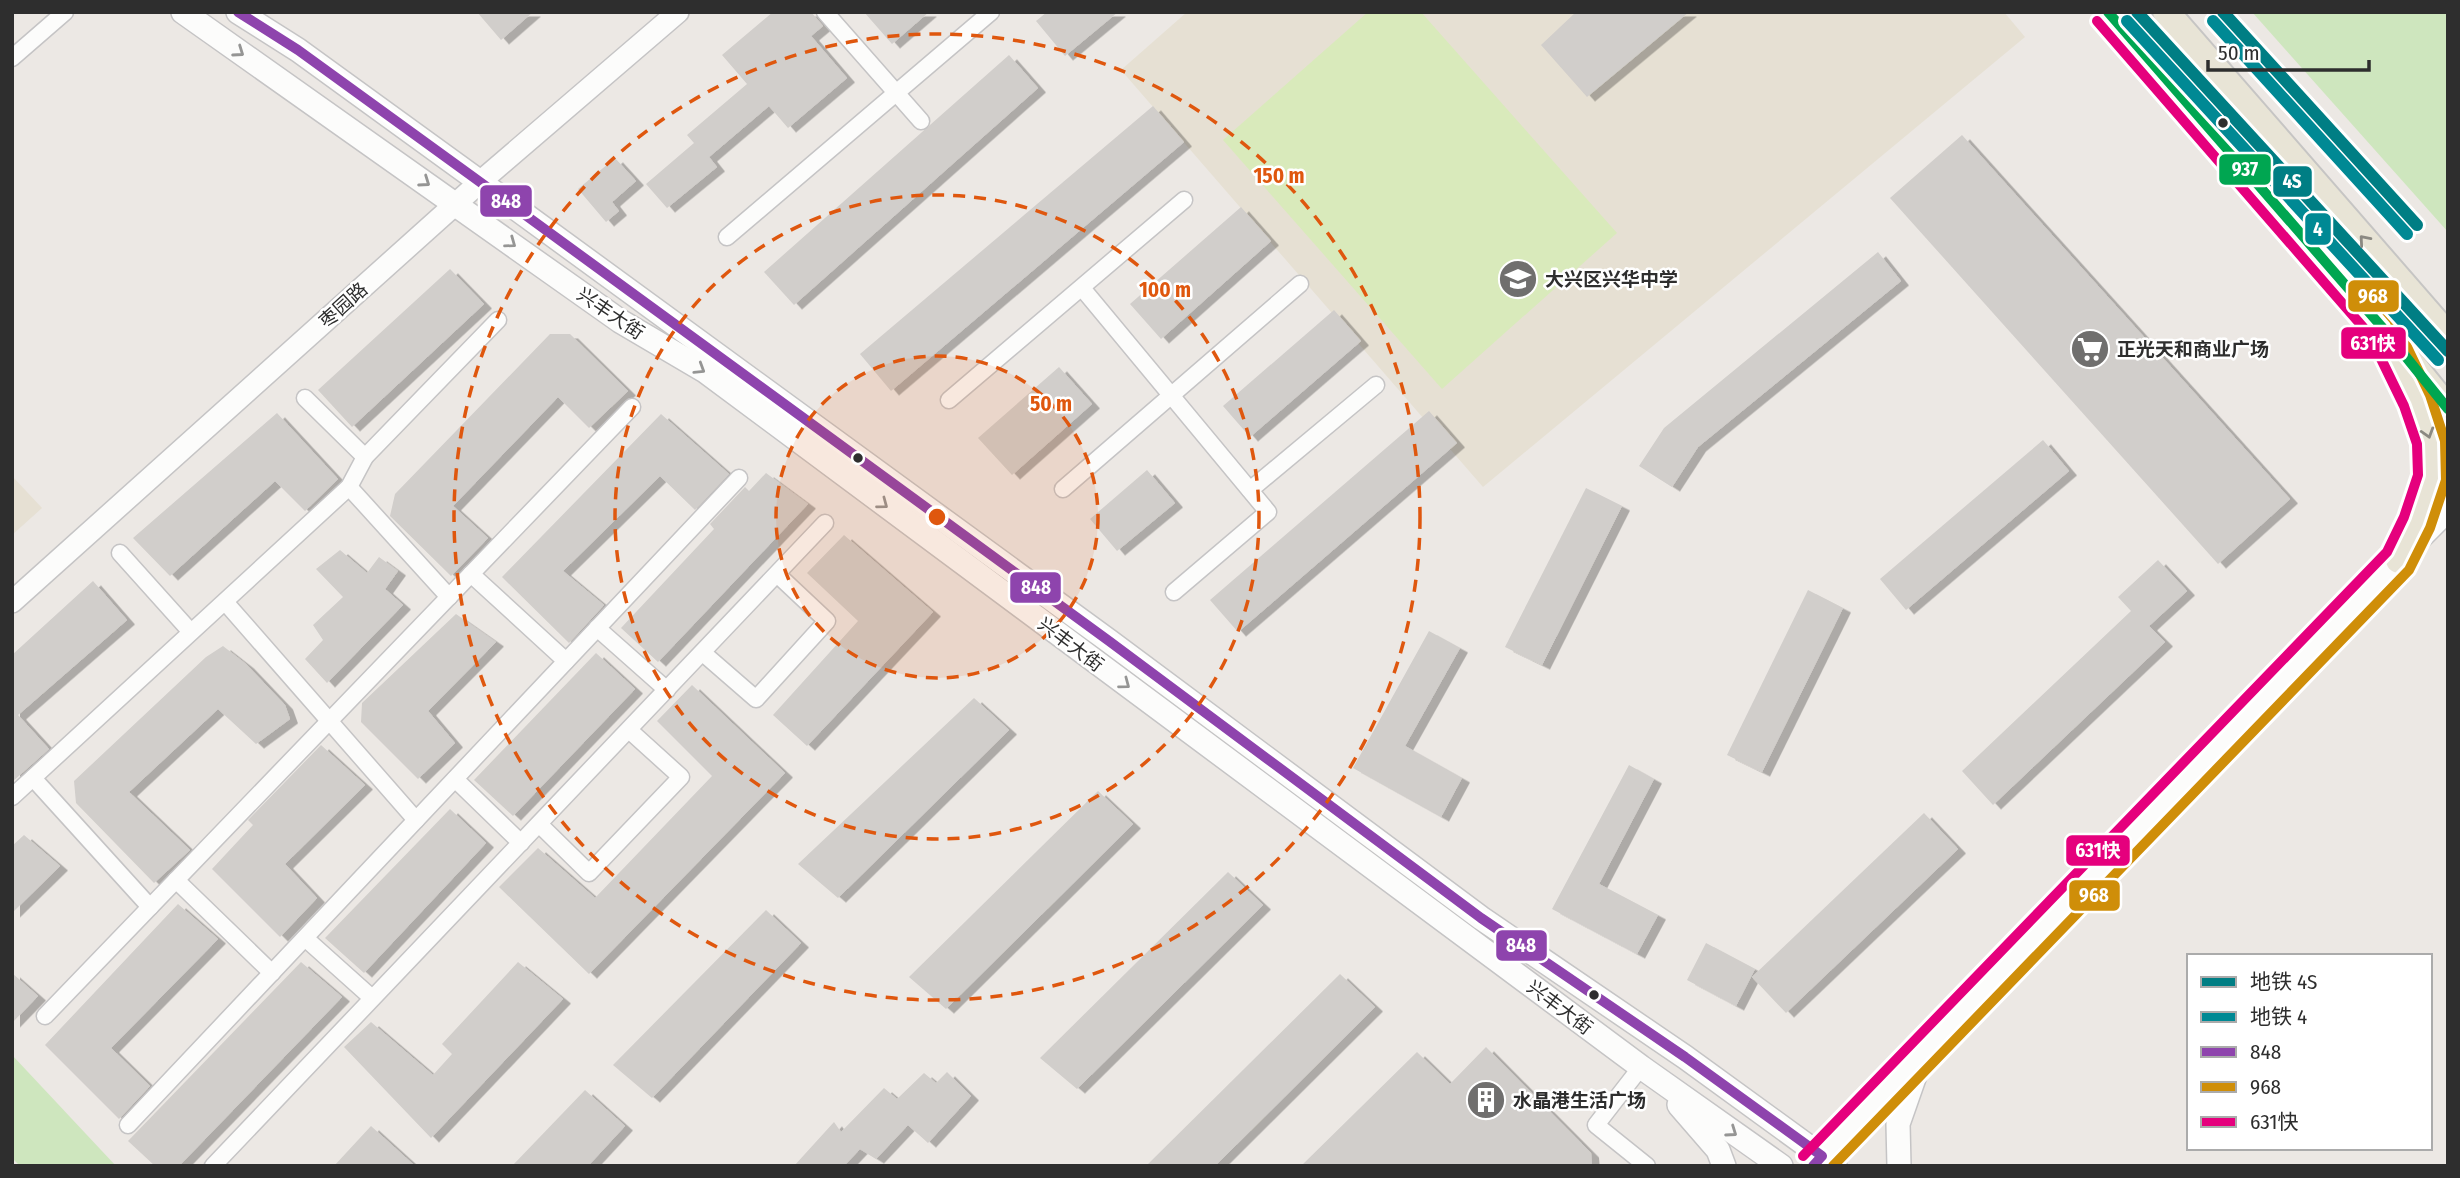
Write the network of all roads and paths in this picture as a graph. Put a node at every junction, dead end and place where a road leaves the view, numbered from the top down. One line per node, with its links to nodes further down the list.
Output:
1 (65, 12): 9 (street)
2 (183, 12): 14 (main road, 兴丰大街, one-way to 14)
3 (238, 12): 12 (main road, 兴丰大街)
4 (678, 12): 12 (street, 枣园路)
5 (825, 12): 10 (street)
6 (990, 12): 10 (street)
7 (2108, 12): 21 (main road)
8 (2166, 12): 18 (main road, one-way to 8)
9 (12, 58)
10 (896, 93): 11 (street); 15 (street)
11 (920, 121)
12 (480, 182): 14 (street, 枣园路); 66 (main road, 兴丰大街)
13 (1184, 200): 17 (street)
14 (456, 203): 42 (street, 枣园路); 64 (main road, 兴丰大街, one-way to 64)
15 (727, 237)
16 (1300, 284): 24 (street)
17 (1082, 288): 24 (street); 26 (street)
18 (2409, 291): 20 (main road); 22 (main road)
19 (498, 320): 29 (street)
20 (2448, 321)
21 (2381, 326): 28 (main road); 37 (main road, one-way to 37)
22 (2448, 336)
23 (1376, 385): 33 (street)
24 (1171, 396): 32 (street); 33 (street)
25 (305, 398): 29 (street)
26 (950, 400)
27 (632, 407): 38 (street)
28 (2448, 409)
29 (365, 457): 31 (street)
30 (739, 478): 44 (street)
31 (349, 487): 41 (street); 43 (street)
32 (1063, 489)
33 (1250, 490): 40 (street)
34 (2448, 511): 37 (street)
35 (825, 523): 39 (street)
36 (120, 552): 45 (street)
37 (2399, 560): 63 (street)
38 (471, 574): 41 (street); 47 (street)
39 (778, 575): 46 (street); 46 (street)
40 (1174, 592)
41 (449, 597): 49 (street)
42 (12, 602)
43 (226, 603): 45 (street); 49 (street)
44 (597, 628): 47 (street); 48 (street)
45 (190, 631): 51 (street)
46 (703, 653): 48 (street)
47 (566, 661): 52 (street)
48 (667, 690): 50 (street)
49 (329, 721): 54 (street); 57 (street)
50 (629, 730): 55 (street); 55 (street)
51 (33, 778): 53 (street); 58 (street)
52 (455, 779): 54 (street); 56 (street)
53 (12, 797)
54 (416, 820): 59 (street)
55 (539, 824): 56 (street)
56 (520, 843): 61 (street)
57 (176, 880): 58 (street); 60 (street)
58 (150, 907): 62 (street)
59 (305, 938): 60 (street); 61 (street)
60 (272, 973): 65 (street)
61 (372, 998): 67 (street)
62 (45, 1016)
63 (1925, 1047): 66 (street); 71 (main road)
64 (1649, 1073): 68 (street); 69 (main road); 70 (main road, 兴丰大街, one-way to 70)
65 (128, 1125)
66 (1823, 1162)
67 (213, 1166)
68 (1647, 1166)
69 (1724, 1166)
70 (1781, 1166)
71 (1899, 1166)

